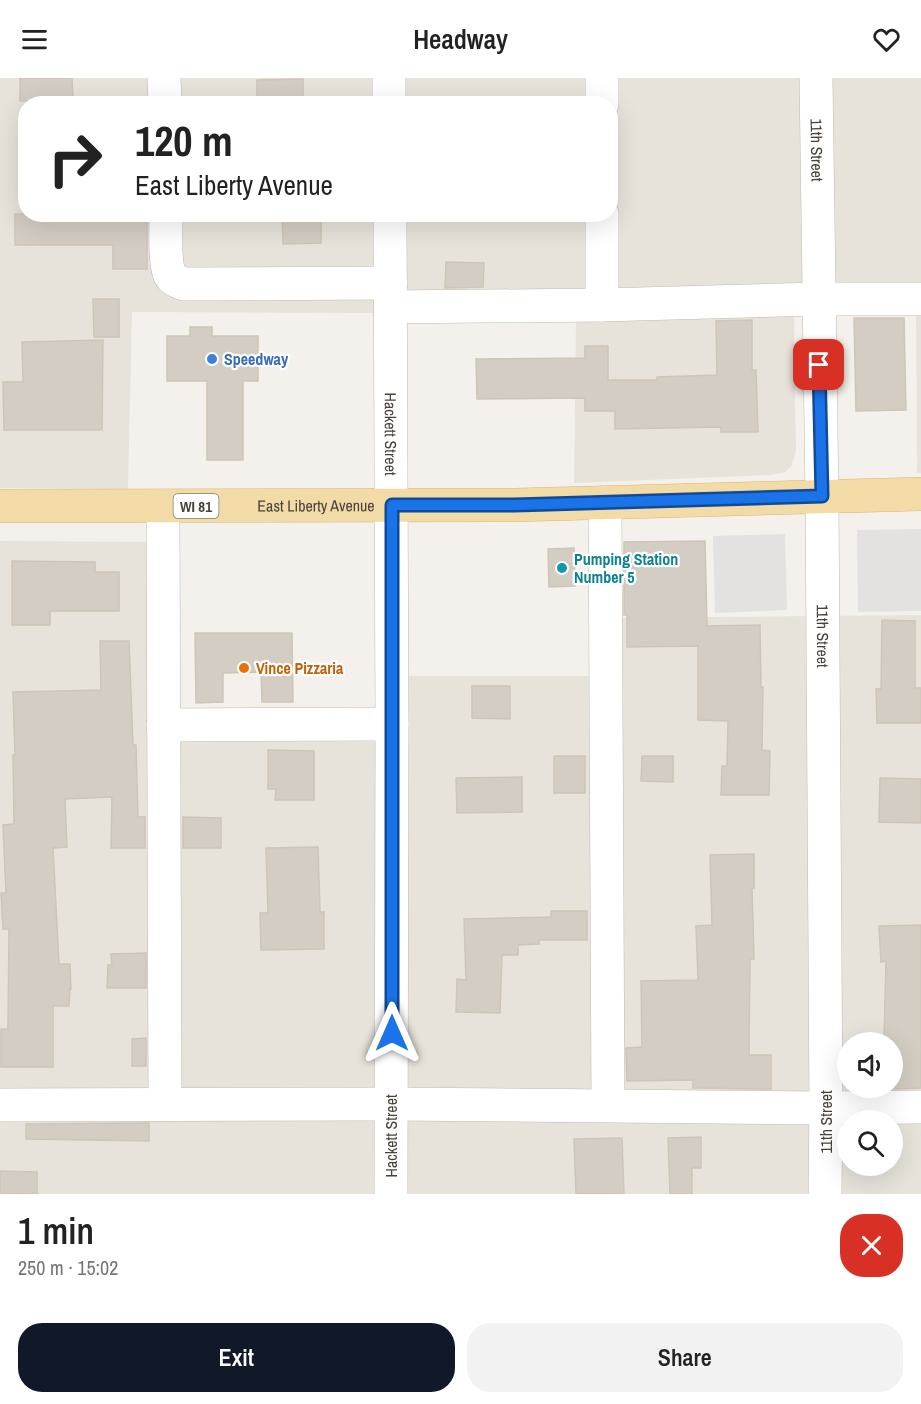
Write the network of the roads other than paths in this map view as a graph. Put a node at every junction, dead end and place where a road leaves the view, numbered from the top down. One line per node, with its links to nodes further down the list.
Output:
1 (164, 78): 5 (street)
2 (389, 78): 6 (street)
3 (602, 78): 7 (street)
4 (816, 78): 12 (street, 11th Street)
5 (165, 96)
6 (389, 96)
7 (602, 96)
8 (166, 222): 11 (street)
9 (390, 222): 11 (street, Hackett Street)
10 (602, 222): 14 (street)
11 (391, 295): 14 (street); 18 (street, Hackett Street)
12 (818, 299): 13 (street); 14 (street); 16 (street, 11th Street)
13 (921, 299)
14 (602, 305)
15 (921, 494): 16 (main road, East Liberty Avenue / WI 81)
16 (822, 496): 17 (main road, East Liberty Avenue / WI 81); 28 (street, 11th Street)
17 (605, 502): 18 (main road, East Liberty Avenue / WI 81); 26 (street)
18 (392, 505): 20 (main road, East Liberty Avenue / WI 81); 21 (street, Hackett Street)
19 (0, 506): 20 (main road, East Liberty Avenue / WI 81)
20 (163, 506): 22 (street)
21 (392, 724): 22 (street); 24 (street, Hackett Street)
22 (163, 725): 23 (street)
23 (165, 1103): 24 (street); 25 (street)
24 (392, 1104): 26 (street); 29 (street, Hackett Street)
25 (0, 1105)
26 (608, 1105): 28 (street)
27 (921, 1107): 28 (street)
28 (826, 1108): 30 (street, 11th Street)
29 (391, 1194)
30 (825, 1194)

